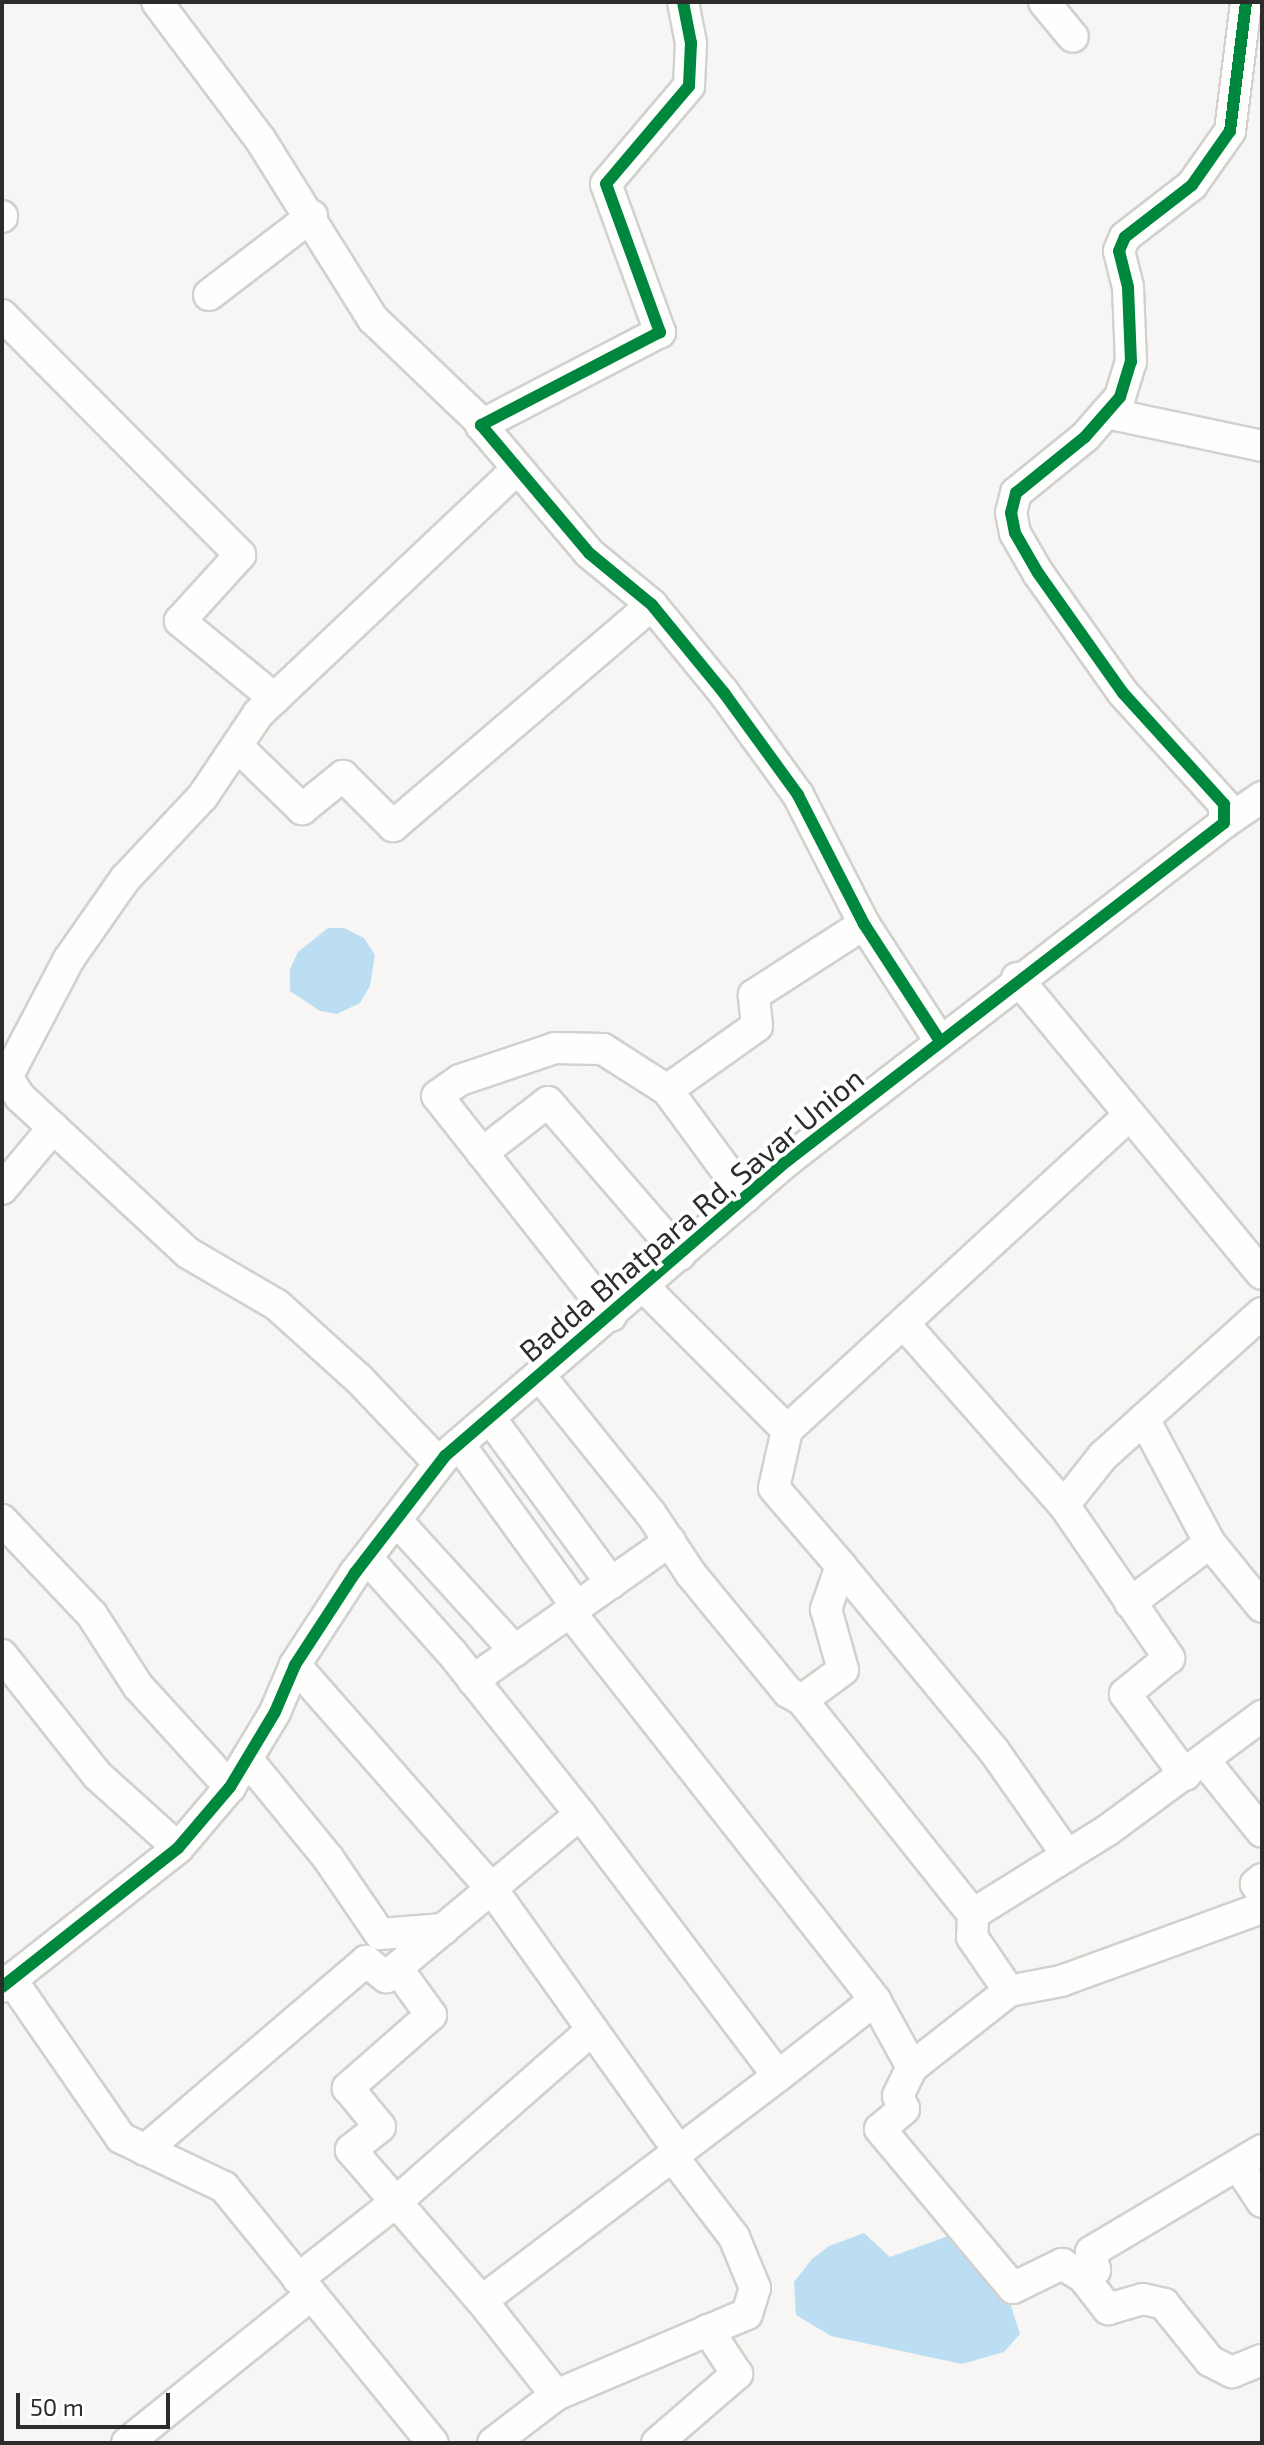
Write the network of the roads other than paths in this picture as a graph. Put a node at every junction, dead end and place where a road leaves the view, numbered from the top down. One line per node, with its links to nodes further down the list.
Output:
1 (683, 2): 10 (street)
2 (1044, 2): 5 (street)
3 (1246, 2): 9 (street)
4 (165, 5): 6 (street)
5 (1073, 37)
6 (312, 216): 7 (street); 10 (street)
7 (209, 295)
8 (2, 315): 14 (street)
9 (1106, 413): 11 (street); 17 (street)
10 (483, 424): 12 (street)
11 (1262, 446)
12 (516, 470): 13 (street); 14 (street)
13 (652, 605): 15 (street); 18 (street)
14 (274, 698): 15 (street)
15 (237, 746): 21 (street)
16 (1262, 797): 17 (street, Badda Bhatpara Rd, Savar Union)
17 (1224, 823): 19 (street, Badda Bhatpara Rd, Savar Union)
18 (864, 924): 20 (street); 22 (street)
19 (1017, 978): 20 (street, Badda Bhatpara Rd, Savar Union); 23 (street)
20 (940, 1041): 27 (street, Badda Bhatpara Rd, Savar Union)
21 (5, 1075): 24 (street)
22 (667, 1090): 25 (street); 27 (street)
23 (1129, 1115): 29 (street); 33 (street)
24 (53, 1128): 26 (street); 38 (street)
25 (482, 1153): 28 (street); 32 (street)
26 (2, 1189)
27 (746, 1197): 28 (street, Badda Bhatpara Rd, Savar Union)
28 (680, 1255): 30 (street, Badda Bhatpara Rd, Savar Union)
29 (1262, 1274)
30 (644, 1287): 32 (street, Badda Bhatpara Rd, Savar Union); 37 (street)
31 (1262, 1313): 36 (street)
32 (611, 1316): 34 (street, Badda Bhatpara Rd, Savar Union)
33 (906, 1326): 37 (street); 39 (street)
34 (540, 1376): 35 (street, Badda Bhatpara Rd, Savar Union); 42 (street)
35 (490, 1418): 38 (street, Badda Bhatpara Rd, Savar Union); 46 (street)
36 (1144, 1419): 39 (street); 43 (street)
37 (787, 1430): 45 (street)
38 (449, 1454): 40 (street, Badda Bhatpara Rd, Savar Union); 49 (street)
39 (1064, 1505): 47 (street)
40 (396, 1520): 44 (street, Badda Bhatpara Rd, Savar Union); 50 (street)
41 (8, 1537): 58 (street)
42 (670, 1541): 46 (street); 54 (street)
43 (1210, 1543): 47 (street); 48 (street)
44 (367, 1558): 52 (street, Badda Bhatpara Rd, Savar Union); 53 (street)
45 (841, 1566): 54 (street); 62 (street)
46 (611, 1583): 49 (street)
47 (1130, 1603): 57 (street)
48 (1262, 1607)
49 (574, 1609): 50 (street); 72 (street)
50 (515, 1651): 53 (street)
51 (2, 1655): 61 (street)
52 (295, 1665): 56 (street, Badda Bhatpara Rd, Savar Union); 64 (street)
53 (473, 1680): 59 (street)
54 (802, 1700): 67 (street)
55 (1262, 1716): 57 (street)
56 (247, 1759): 58 (street, Badda Bhatpara Rd, Savar Union); 68 (street)
57 (1194, 1768): 60 (street); 62 (street)
58 (230, 1787): 61 (street, Badda Bhatpara Rd, Savar Union)
59 (580, 1814): 64 (street); 75 (street)
60 (1262, 1832)
61 (178, 1848): 70 (street, Badda Bhatpara Rd, Savar Union)
62 (1067, 1855): 67 (street)
63 (1262, 1879): 65 (street)
64 (492, 1889): 68 (street); 73 (street)
65 (1262, 1893)
66 (1262, 1908): 71 (street)
67 (973, 1914): 71 (street)
68 (444, 1929): 69 (street)
69 (397, 1968): 76 (street); 79 (street)
70 (7, 1983): 76 (street)
71 (1009, 1991): 74 (street)
72 (875, 2000): 74 (street); 75 (street)
73 (592, 2030): 77 (street); 79 (street)
74 (912, 2067): 81 (street)
75 (778, 2076): 77 (street)
76 (145, 2150): 82 (street)
77 (676, 2153): 83 (street); 84 (street)
78 (1250, 2157): 80 (street); 81 (street)
79 (396, 2202): 82 (street); 83 (street)
80 (1262, 2202)
81 (1083, 2277): 85 (street)
82 (304, 2287): 87 (street); 88 (street)
83 (482, 2301): 86 (street)
84 (708, 2330): 86 (street); 90 (street)
85 (1262, 2360)
86 (556, 2395): 89 (street)
87 (127, 2443)
88 (433, 2443)
89 (493, 2443)
90 (657, 2443)

